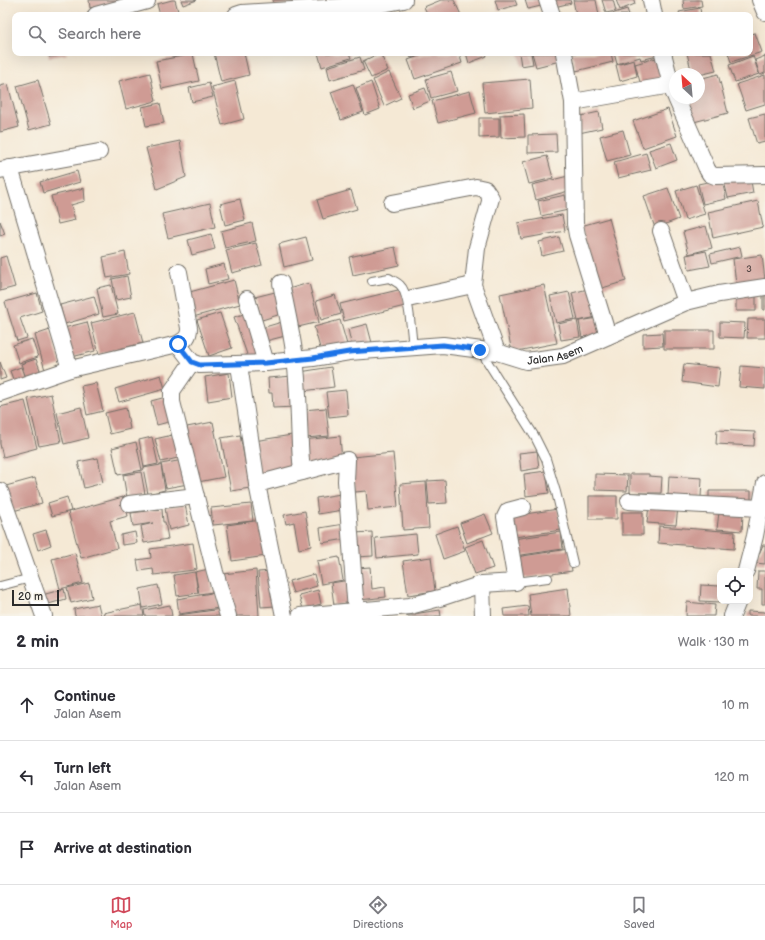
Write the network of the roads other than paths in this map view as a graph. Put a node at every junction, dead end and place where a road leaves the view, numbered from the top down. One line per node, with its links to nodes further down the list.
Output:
1 (404, 0): 7 (street)
2 (547, 0): 8 (street)
3 (651, 0): 9 (street)
4 (760, 0): 10 (street)
5 (149, 5): 6 (street)
6 (112, 12)
7 (259, 12)
8 (551, 12)
9 (653, 12)
10 (765, 12)
11 (565, 56): 15 (street)
12 (664, 56): 13 (street)
13 (669, 75)
14 (669, 93): 15 (street)
15 (573, 102): 30 (street)
16 (679, 104): 19 (street)
17 (99, 152): 18 (street)
18 (5, 169): 39 (street)
19 (765, 175)
20 (392, 204): 25 (street)
21 (661, 230): 29 (street)
22 (179, 272): 31 (street)
23 (372, 281): 32 (lane)
24 (281, 283): 35 (street)
25 (473, 285): 27 (street); 34 (street)
26 (765, 287): 29 (street, Jalan Asem)
27 (412, 298)
28 (247, 299): 37 (street)
29 (686, 302): 30 (street, Jalan Asem)
30 (608, 336): 34 (street, Jalan Asem)
31 (178, 344): 36 (street); 39 (street)
32 (413, 347): 33 (street, Jalan Asem); 35 (street, Jalan Asem)
33 (480, 350): 34 (street, Jalan Asem); 50 (lane)
34 (503, 354)
35 (295, 359): 37 (street, Jalan Asem); 41 (street)
36 (192, 362): 38 (street, Jalan Asem); 45 (street)
37 (266, 363): 38 (street, Jalan Asem)
38 (239, 365): 43 (street)
39 (70, 369): 40 (street)
40 (0, 393)
41 (302, 472): 43 (street); 58 (street)
42 (765, 483): 49 (street)
43 (257, 484): 62 (street)
44 (0, 491): 52 (street)
45 (196, 496): 47 (street); 61 (street)
46 (629, 501): 49 (street)
47 (130, 504)
48 (523, 507): 54 (street)
49 (760, 508): 51 (street)
50 (574, 564)
51 (747, 568)
52 (31, 578): 56 (lane); 60 (street)
53 (548, 578): 54 (lane)
54 (516, 582): 55 (street)
55 (482, 584): 59 (street); 64 (street)
56 (0, 586)
57 (737, 604): 65 (street)
58 (356, 611): 59 (street); 63 (street)
59 (379, 613)
60 (44, 616)
61 (228, 616)
62 (284, 616)
63 (300, 616)
64 (483, 616)
65 (732, 616)

